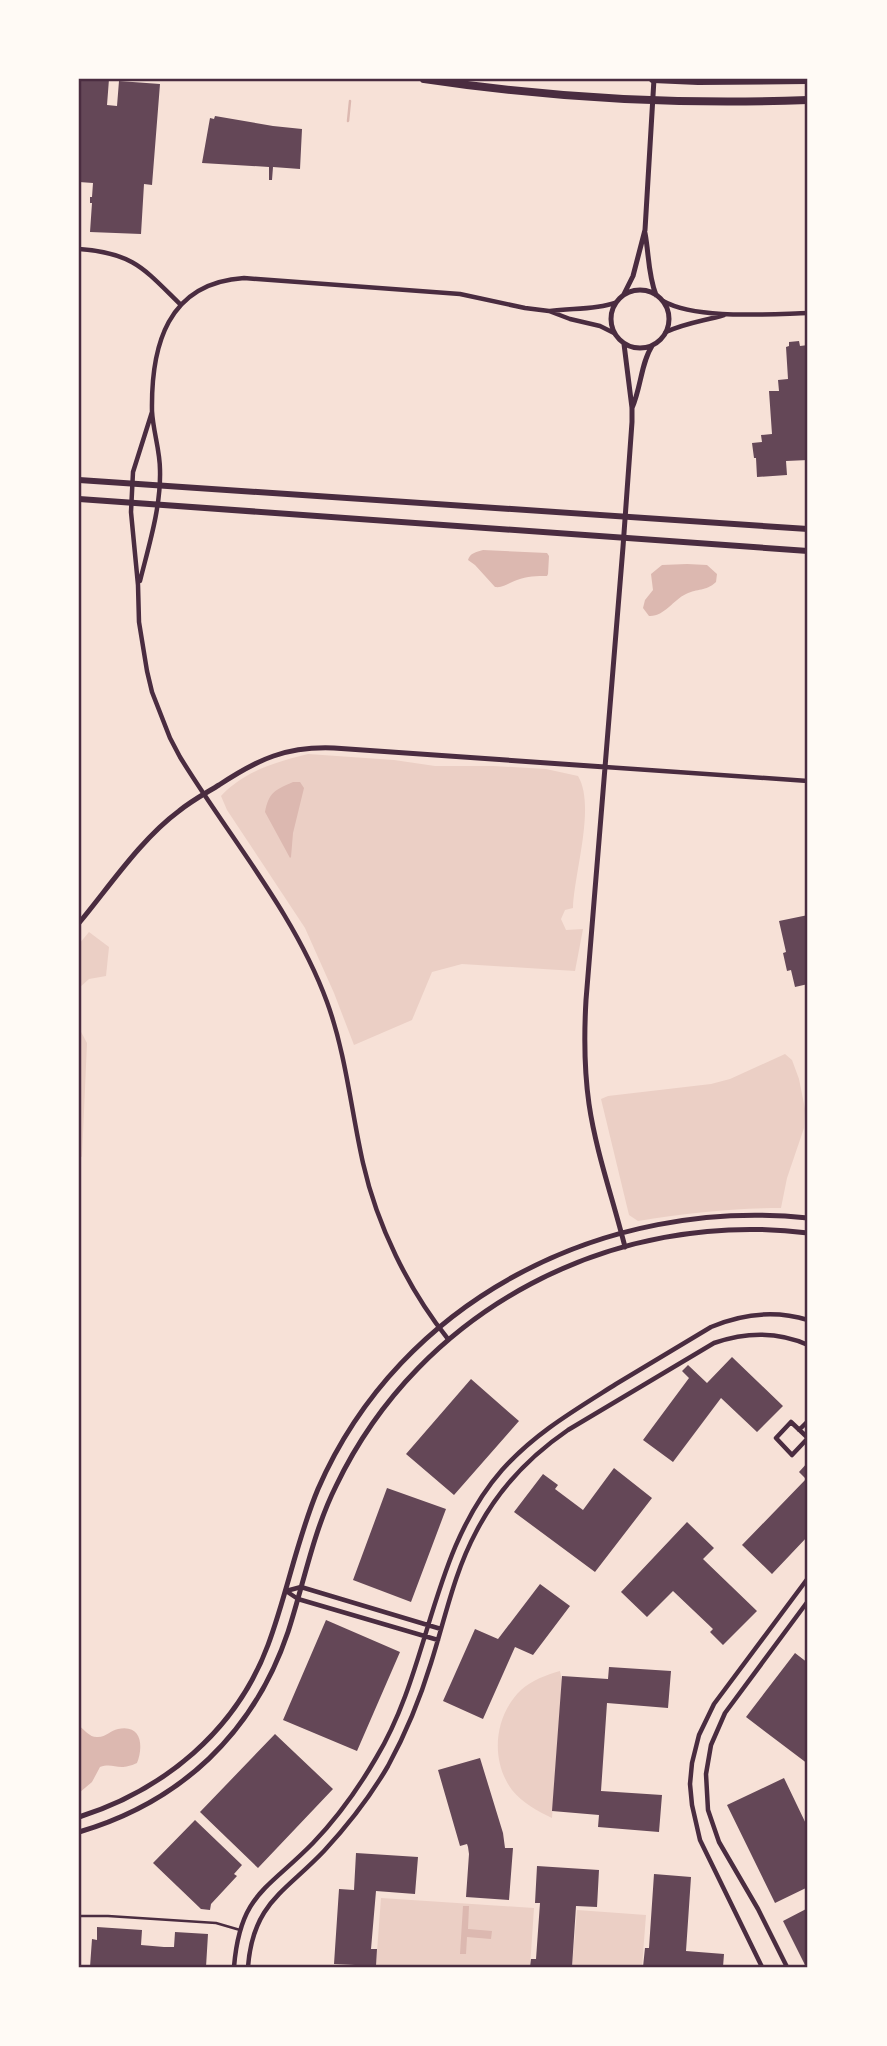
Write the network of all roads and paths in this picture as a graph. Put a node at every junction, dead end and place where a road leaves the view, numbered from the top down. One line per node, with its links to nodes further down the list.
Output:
1 (424, 79): 4 (highway)
2 (653, 79): 3 (highway); 5 (street)
3 (808, 80)
4 (808, 100)
5 (645, 230): 7 (street); 8 (street)
6 (79, 249): 11 (street)
7 (624, 294): 8 (street); 10 (street)
8 (656, 295): 9 (street)
9 (663, 300): 14 (street); 15 (street)
10 (615, 303): 12 (street); 16 (street)
11 (181, 305): 12 (street); 20 (street)
12 (549, 311): 16 (street)
13 (808, 313): 14 (street)
14 (724, 314): 15 (street)
15 (666, 332): 18 (street)
16 (614, 333): 17 (street)
17 (624, 344): 18 (street); 19 (street)
18 (652, 345): 19 (street)
19 (632, 408): 27 (street)
20 (152, 412): 22 (street); 23 (street)
21 (79, 480): 22 (main road)
22 (133, 484): 23 (main road); 25 (street)
23 (159, 486): 26 (street); 27 (main road)
24 (79, 499): 25 (main road)
25 (133, 503): 26 (main road); 31 (street)
26 (157, 505): 29 (main road); 31 (street)
27 (625, 516): 28 (main road); 29 (street)
28 (808, 529)
29 (624, 538): 30 (main road); 32 (street)
30 (808, 551)
31 (138, 585): 34 (street)
32 (605, 767): 33 (street); 34 (street); 37 (street)
33 (808, 781)
34 (204, 794): 35 (street); 41 (street)
35 (79, 923)
36 (808, 1218): 37 (street)
37 (621, 1233): 39 (street); 41 (street)
38 (808, 1233): 39 (street)
39 (625, 1247): 42 (street)
40 (808, 1320): 51 (street)
41 (438, 1327): 42 (street); 48 (street)
42 (448, 1339): 47 (street)
43 (808, 1345): 52 (street)
44 (808, 1421): 45 (street)
45 (799, 1430): 45 (street)
46 (808, 1578): 61 (street)
47 (301, 1587): 48 (street); 49 (street); 51 (street)
48 (285, 1591): 49 (street); 55 (street)
49 (298, 1599): 53 (street); 56 (street)
50 (808, 1601): 62 (street)
51 (428, 1625): 52 (street); 53 (street)
52 (441, 1629): 54 (street)
53 (425, 1636): 54 (street); 58 (street)
54 (438, 1640): 60 (street)
55 (79, 1817)
56 (79, 1832)
57 (79, 1916): 58 (lane)
58 (240, 1930): 59 (street)
59 (234, 1967)
60 (248, 1967)
61 (762, 1967)
62 (787, 1967)

